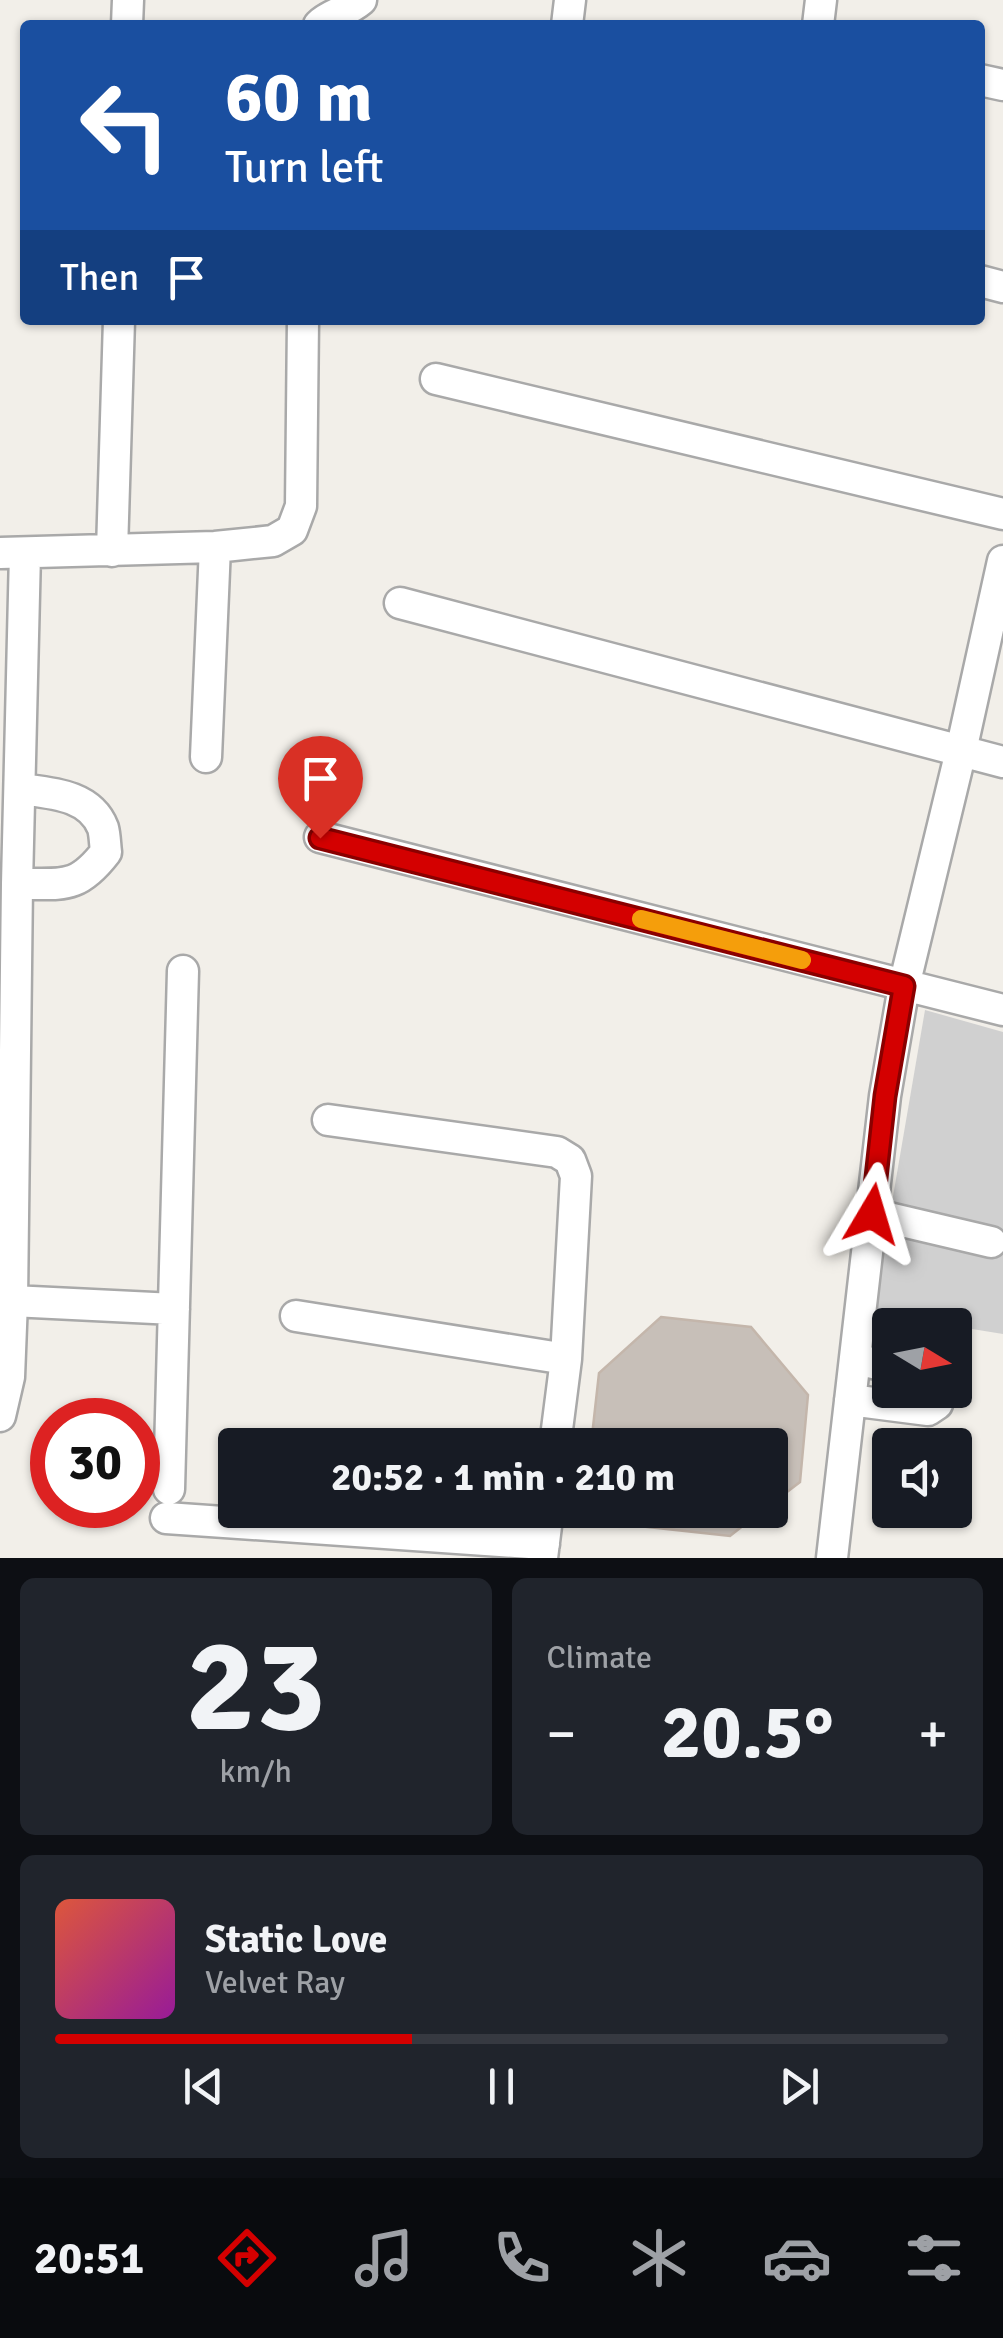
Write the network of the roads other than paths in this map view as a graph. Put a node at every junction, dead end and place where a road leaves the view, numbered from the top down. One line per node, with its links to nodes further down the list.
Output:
1 (361, 0): 2 (street)
2 (326, 20)
3 (119, 325): 8 (street)
4 (303, 325): 7 (street)
5 (436, 378): 6 (street)
6 (1003, 514)
7 (215, 547): 8 (street); 13 (street)
8 (112, 551): 9 (street)
9 (13, 553): 15 (street)
10 (1003, 561): 12 (street)
11 (400, 603): 12 (street)
12 (961, 750): 14 (street); 19 (street)
13 (206, 757)
14 (1003, 762)
15 (20, 790): 17 (street); 17 (street)
16 (320, 838): 19 (street)
17 (17, 884): 24 (street)
18 (183, 971): 25 (street)
19 (904, 986): 20 (street); 22 (street)
20 (1003, 1010)
21 (328, 1120): 27 (street)
22 (872, 1214): 23 (street); 28 (street)
23 (992, 1242)
24 (12, 1301): 25 (street); 32 (street)
25 (174, 1308): 34 (street)
26 (296, 1316): 27 (street)
27 (566, 1359): 33 (street)
28 (855, 1359): 29 (street); 30 (street)
29 (872, 1362)
30 (850, 1400): 31 (street); 35 (street)
31 (872, 1403)
32 (0, 1416)
33 (558, 1428)
34 (543, 1551)
35 (832, 1558)

